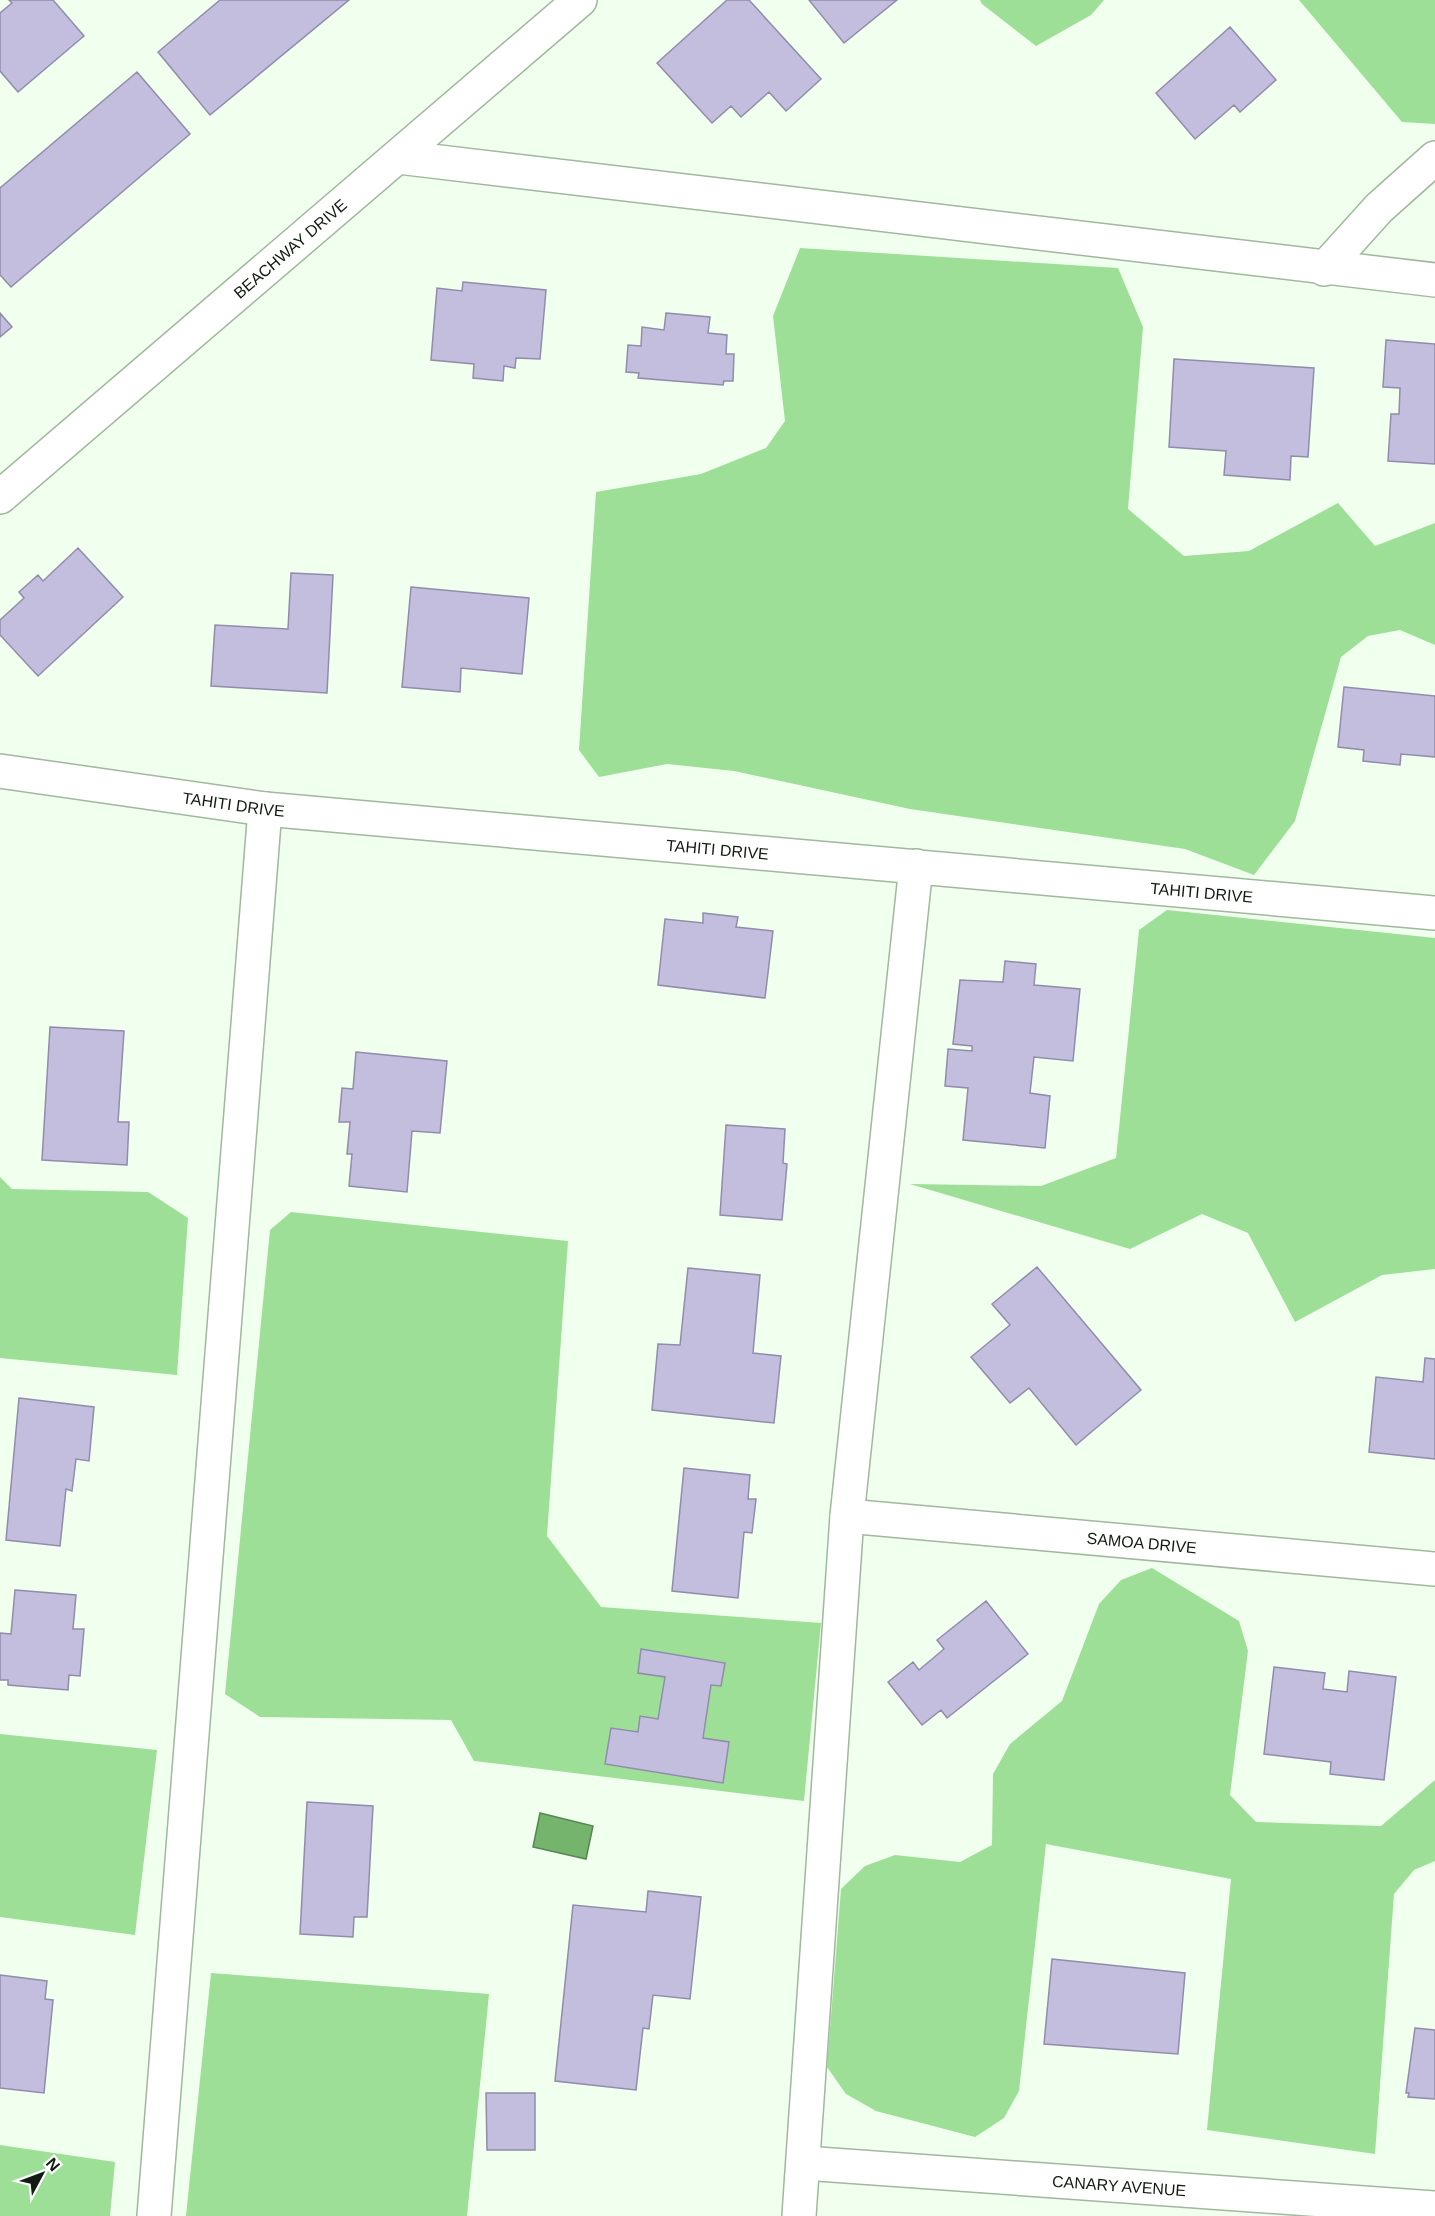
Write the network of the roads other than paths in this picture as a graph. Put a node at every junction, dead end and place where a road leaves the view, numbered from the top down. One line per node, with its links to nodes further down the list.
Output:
1 (580, 0): 2 (street, BEACHWAY DRIVE)
2 (398, 157): 4 (street); 6 (street, BEACHWAY DRIVE)
3 (1435, 158): 4 (street)
4 (1324, 269): 5 (street)
5 (1435, 280)
6 (0, 497)
7 (0, 771): 8 (street, TAHITI DRIVE)
8 (265, 809): 9 (street, TAHITI DRIVE); 15 (street)
9 (916, 866): 10 (street, TAHITI DRIVE); 11 (street)
10 (1435, 913)
11 (847, 1516): 12 (street, SAMOA DRIVE); 13 (street)
12 (1435, 1569)
13 (804, 2163): 14 (street, CANARY AVENUE); 16 (street)
14 (1435, 2208)
15 (154, 2216)
16 (799, 2216)

